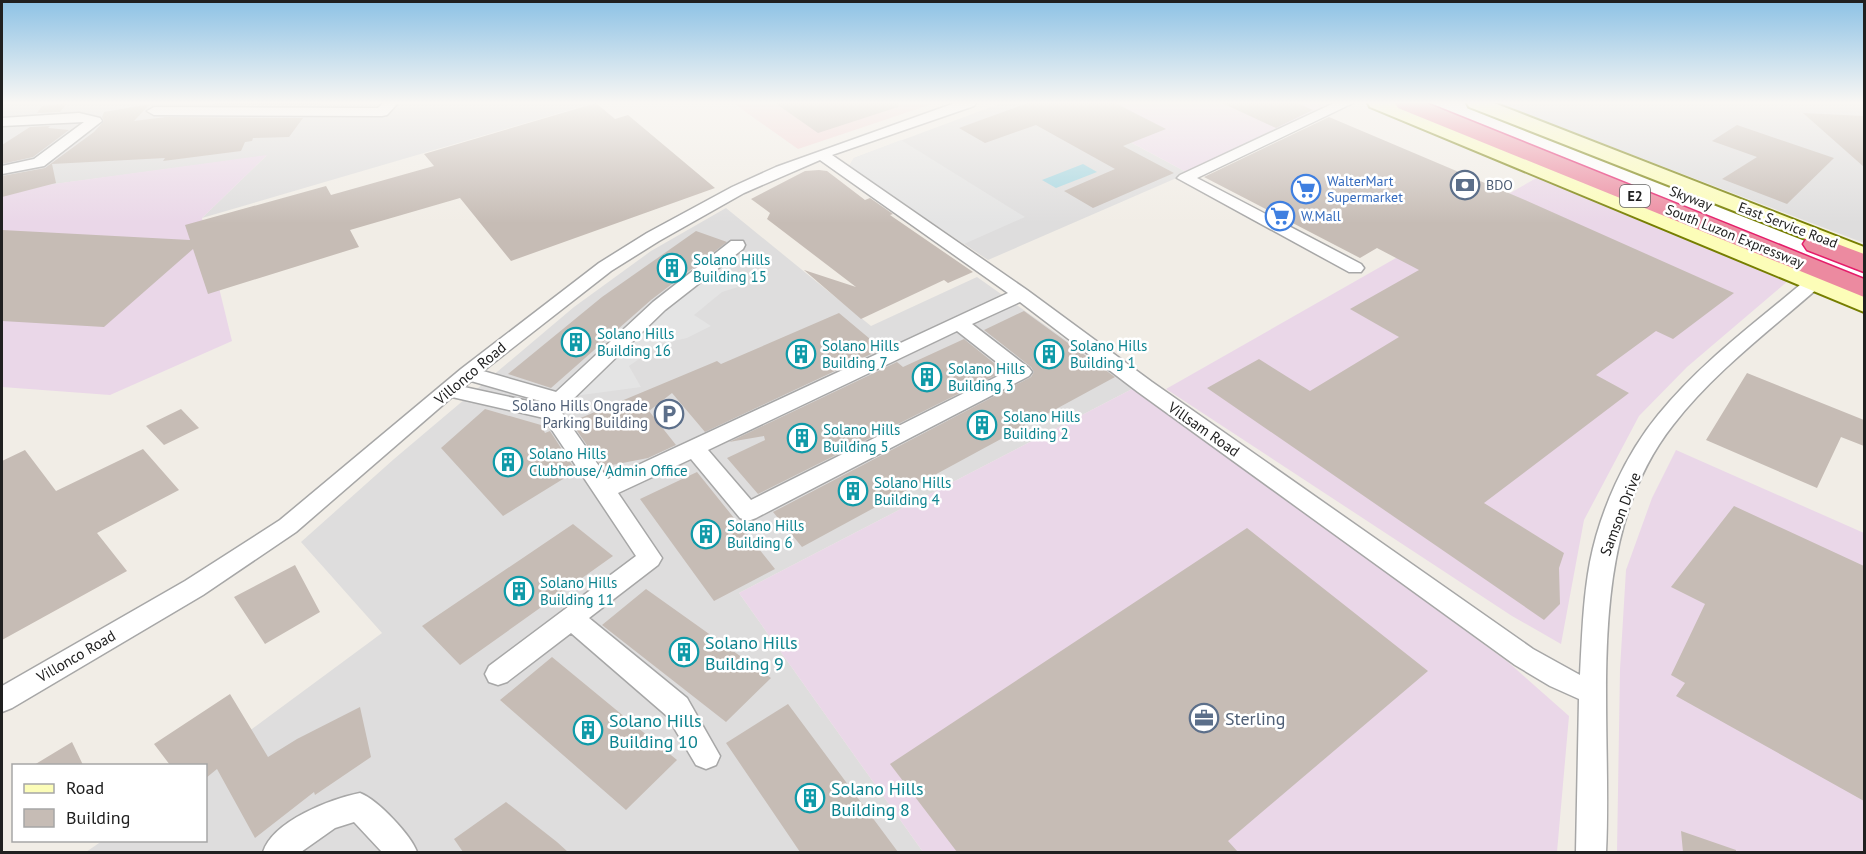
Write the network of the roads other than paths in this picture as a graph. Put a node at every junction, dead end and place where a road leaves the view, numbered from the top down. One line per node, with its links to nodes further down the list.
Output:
1 (66, 143): 11 (street)
2 (853, 143): 10 (street, Villonco Road)
3 (1260, 143): 15 (street)
4 (1473, 143): 17 (main road)
5 (1504, 143): 18 (highway, South Luzon Expressway / E2)
6 (1529, 143): 16 (highway, Skyway / E2)
7 (1552, 143): 14 (highway, Skyway / E2)
8 (1556, 143): 14 (highway, South Luzon Expressway / E2)
9 (1578, 143): 13 (main road, East Service Road)
10 (821, 154): 19 (street, Villsam Road); 22 (street, Villonco Road)
11 (2, 170)
12 (737, 245): 26 (street)
13 (1864, 255)
14 (1864, 265)
15 (1355, 268)
16 (1864, 277)
17 (1812, 284): 20 (main road); 31 (street, Samson Drive)
18 (1864, 289)
19 (1021, 294): 21 (street); 31 (street, Villsam Road)
20 (1864, 305)
21 (958, 323): 27 (street); 27 (street)
22 (468, 373): 23 (street); 24 (street, Villonco Road)
23 (497, 381): 25 (street); 26 (street)
24 (448, 390): 25 (street); 32 (street, Villonco Road)
25 (480, 397): 26 (street)
26 (556, 406): 28 (street)
27 (694, 449): 28 (street)
28 (605, 490): 29 (street)
29 (571, 618): 30 (street); 33 (street)
30 (498, 674)
31 (1593, 693): 36 (street, Samson Drive)
32 (2, 700)
33 (706, 756)
34 (278, 852): 35 (street)
35 (402, 852)
36 (1591, 852)

